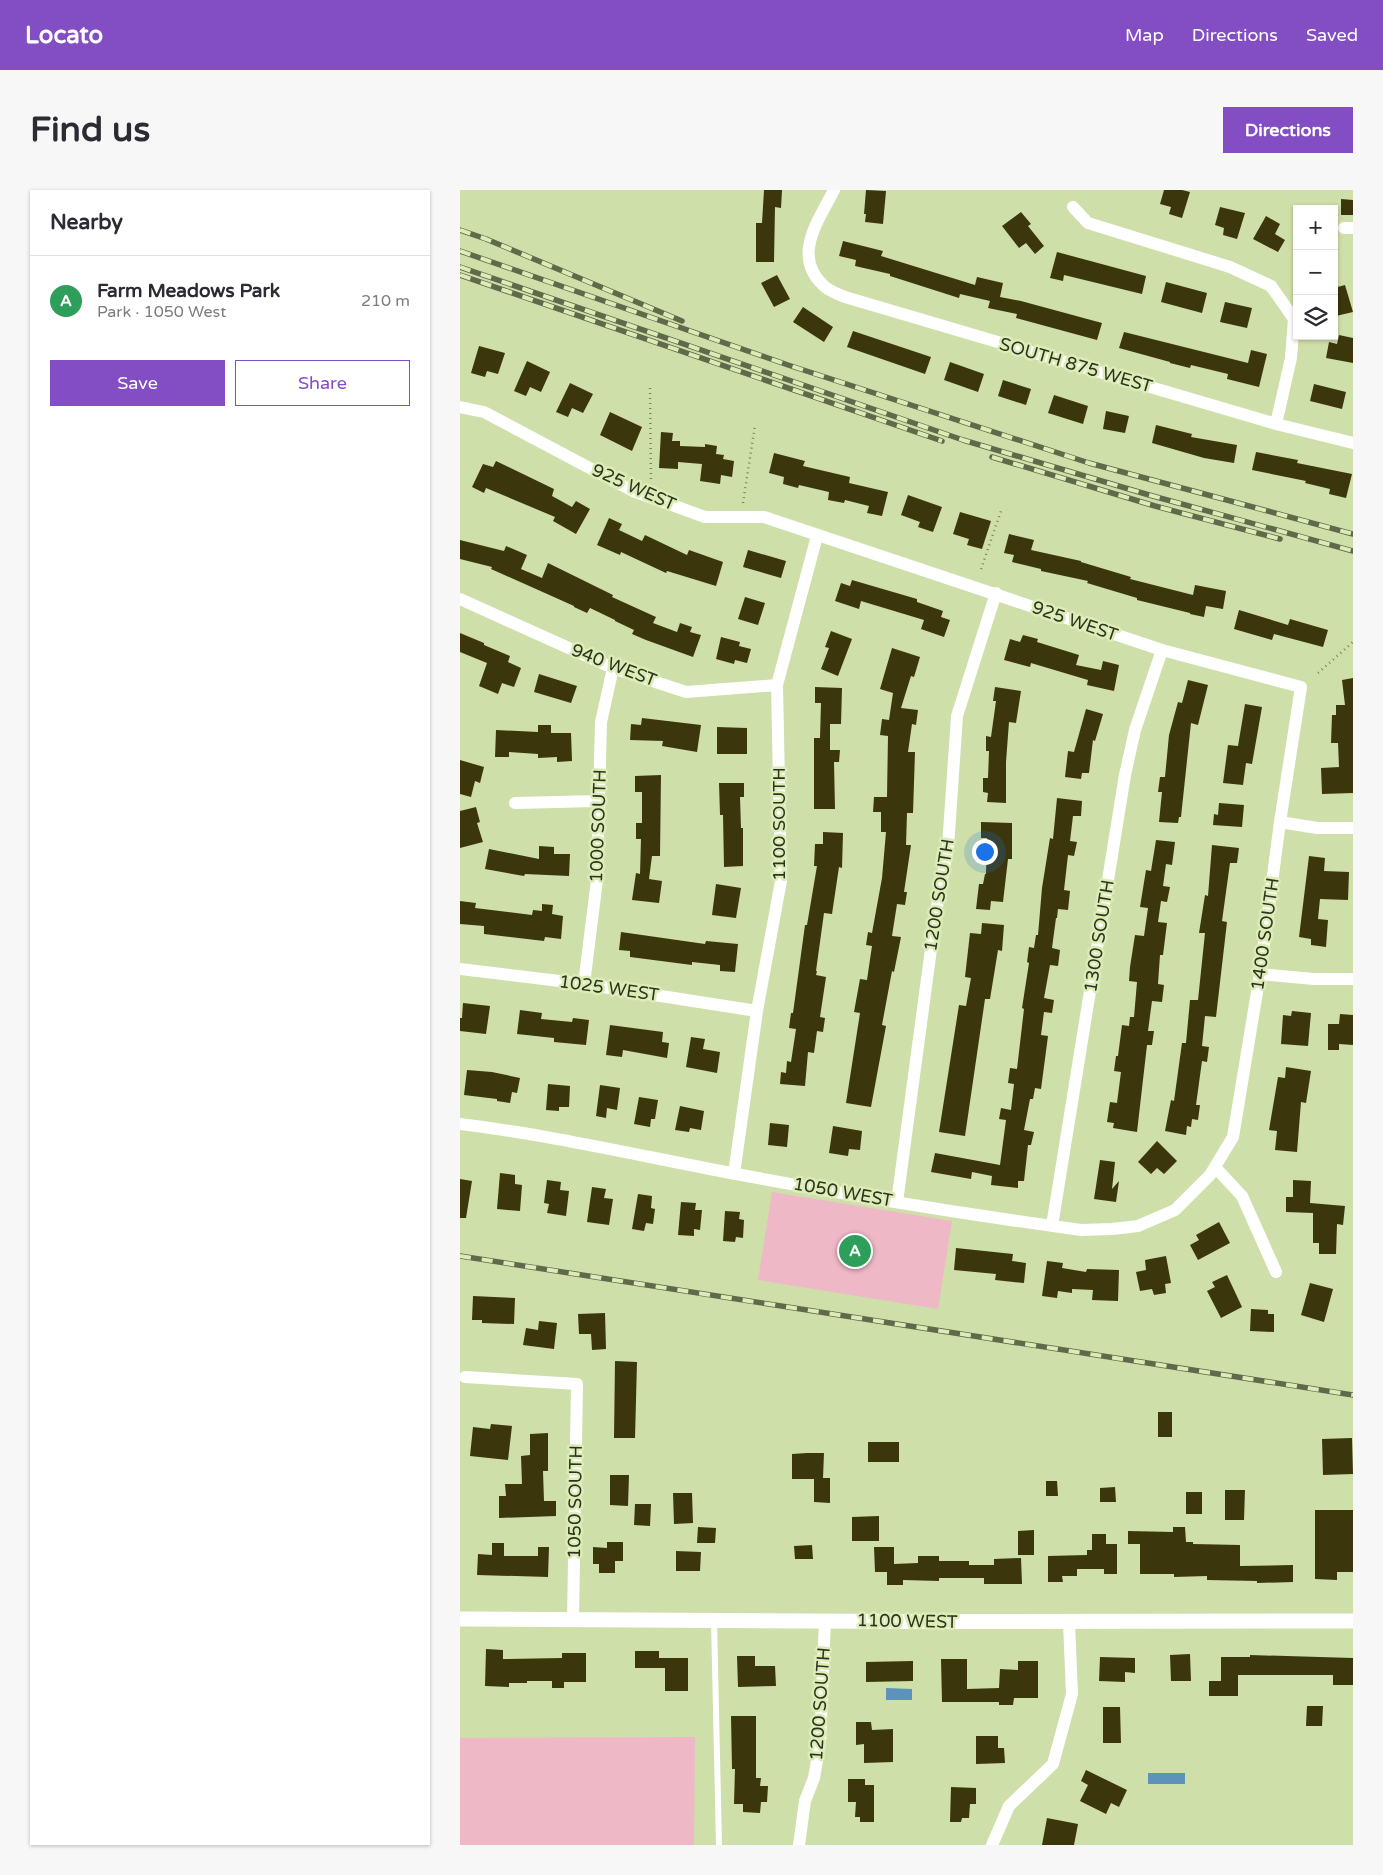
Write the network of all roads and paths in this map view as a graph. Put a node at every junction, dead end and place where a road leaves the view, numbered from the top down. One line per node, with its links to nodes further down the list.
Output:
1 (834, 190): 5 (street, SOUTH 875 WEST)
2 (1073, 207): 5 (street)
3 (650, 388): 8 (path)
4 (460, 407): 11 (street, 925 WEST)
5 (1276, 424): 7 (street, SOUTH 875 WEST)
6 (754, 425): 9 (path)
7 (1353, 444)
8 (651, 481)
9 (743, 504)
10 (1001, 510): 12 (path)
11 (817, 536): 13 (street, 925 WEST); 19 (street, 1100 SOUTH)
12 (981, 569)
13 (996, 594): 16 (street, 925 WEST); 33 (street, 1200 SOUTH)
14 (460, 599): 17 (street, 940 WEST)
15 (1353, 642): 18 (path)
16 (1162, 650): 20 (street, 925 WEST); 34 (street, 1300 SOUTH)
17 (612, 668): 19 (street, 940 WEST); 21 (street, 1000 SOUTH)
18 (1318, 673)
19 (777, 685): 29 (street, 1100 SOUTH)
20 (1301, 688): 23 (street, 1400 SOUTH)
21 (598, 801): 22 (street); 28 (street, 1000 SOUTH)
22 (515, 803)
23 (1280, 822): 24 (street); 26 (street, 1400 SOUTH)
24 (1353, 828)
25 (460, 969): 28 (street, 1025 WEST)
26 (1260, 974): 27 (street); 31 (street, 1400 SOUTH)
27 (1353, 979)
28 (584, 984): 29 (street, 1025 WEST)
29 (757, 1011): 32 (street, 1100 SOUTH)
30 (460, 1124): 32 (street, 1050 WEST)
31 (1212, 1171): 34 (street, 1050 WEST); 35 (street)
32 (734, 1174): 33 (street, 1050 WEST)
33 (897, 1202): 34 (street, 1050 WEST)
34 (1052, 1226)
35 (1276, 1272)
36 (465, 1377): 38 (street, 1050 SOUTH)
37 (460, 1619): 38 (street, 1100 WEST)
38 (573, 1620): 39 (street, 1100 WEST)
39 (714, 1620): 40 (street, 1100 WEST); 43 (lane)
40 (825, 1620): 42 (street, 1100 WEST); 44 (street, 1200 SOUTH)
41 (1353, 1621): 42 (street, 1100 WEST)
42 (1069, 1623): 45 (street)
43 (719, 1845)
44 (799, 1845)
45 (992, 1845)

